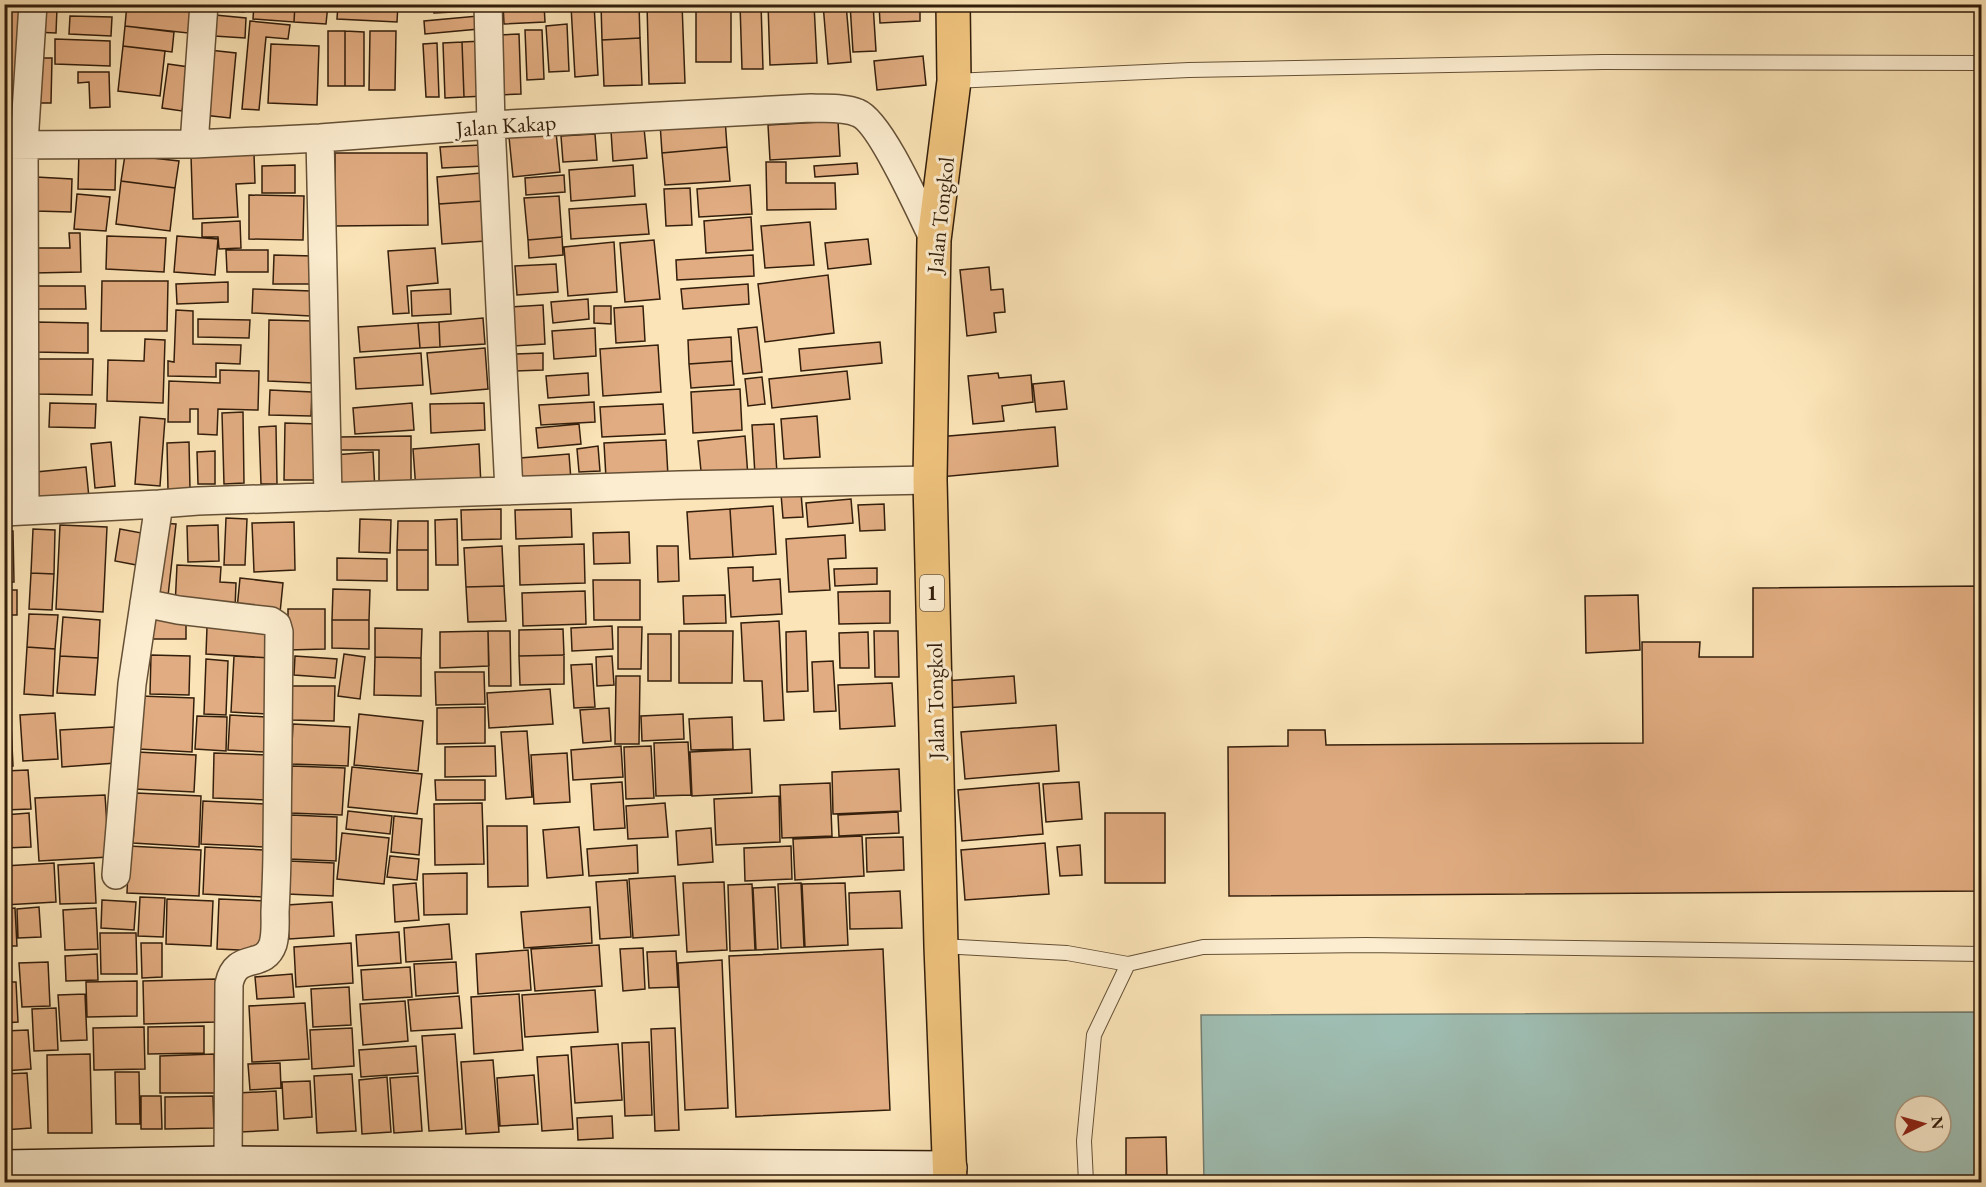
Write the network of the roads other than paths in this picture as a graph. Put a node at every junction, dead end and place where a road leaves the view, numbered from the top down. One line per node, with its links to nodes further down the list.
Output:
1 (33, 4): 9 (street)
2 (204, 4): 10 (street)
3 (488, 4): 7 (street)
4 (953, 4): 6 (highway, Jalan Tongkol / 1)
5 (1982, 63): 6 (lane)
6 (954, 81): 11 (highway, Jalan Tongkol / 1)
7 (491, 125): 8 (street, Jalan Kakap); 11 (street, Jalan Kakap); 13 (street)
8 (320, 138): 10 (street, Jalan Kakap); 14 (street)
9 (14, 144): 10 (street, Jalan Kakap); 16 (street)
10 (194, 144)
11 (934, 240): 12 (highway, Jalan Tongkol / 1)
12 (930, 480): 13 (street); 19 (highway, Jalan Tongkol / 1)
13 (509, 491): 14 (street)
14 (328, 497): 15 (street)
15 (159, 504): 16 (street); 17 (street)
16 (15, 512)
17 (144, 603): 18 (street); 22 (street)
18 (116, 875)
19 (941, 946): 21 (lane); 26 (highway, Jalan Tongkol / 1)
20 (1982, 954): 21 (lane)
21 (1128, 964): 27 (lane)
22 (228, 1162): 23 (main road); 24 (main road)
23 (4, 1167)
24 (455, 1173): 25 (main road)
25 (547, 1174): 26 (main road)
26 (950, 1175)
27 (1086, 1182)

